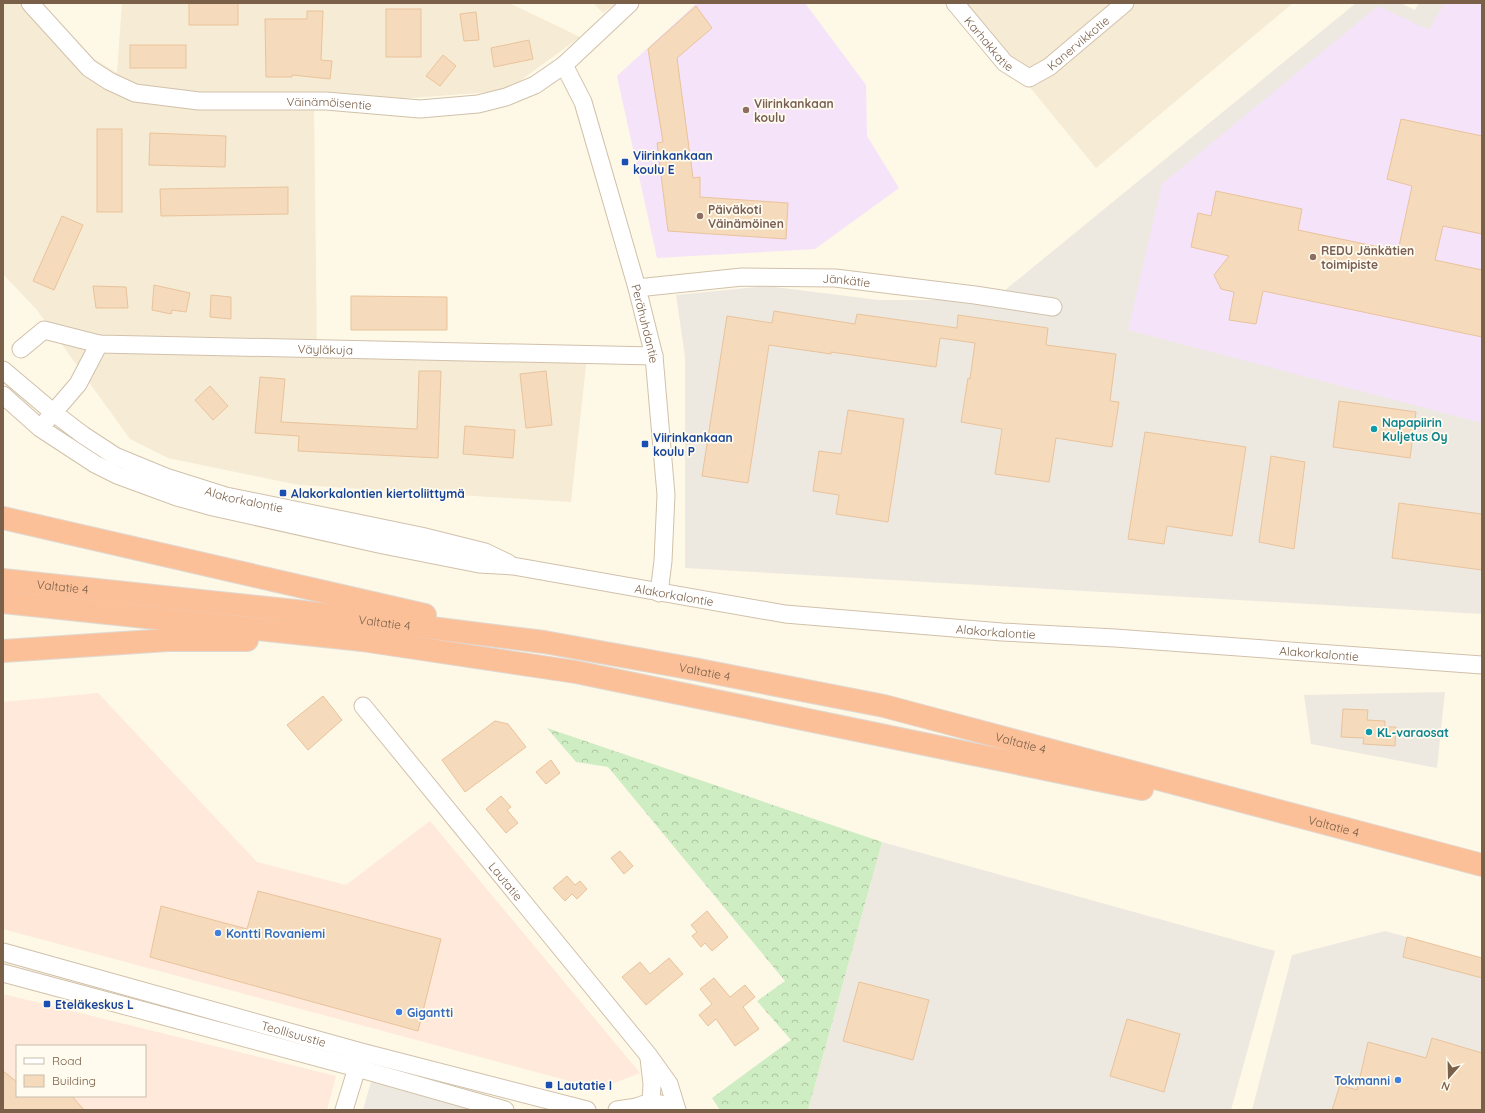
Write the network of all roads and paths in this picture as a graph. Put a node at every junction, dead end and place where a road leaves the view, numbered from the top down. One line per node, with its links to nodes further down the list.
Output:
1 (30, 3): 5 (street, Väinämöisentie)
2 (630, 3): 5 (street, Väinämöisentie)
3 (955, 3): 6 (street, Karhakkatie)
4 (1125, 3): 6 (street, Kanervikkotie)
5 (564, 65): 7 (street, Perähuhdantie)
6 (1029, 78)
7 (638, 288): 8 (street, Jänkätie); 11 (street, Perähuhdantie)
8 (1053, 307)
9 (99, 344): 10 (street, Väyläkuja); 11 (street, Väyläkuja); 14 (street)
10 (21, 349)
11 (654, 356): 19 (street, Perähuhdantie)
12 (3, 370): 14 (street, Alakorkalontie)
13 (3, 395): 15 (street, Alakorkalontie)
14 (54, 413): 15 (street); 17 (street, Alakorkalontie)
15 (40, 428): 17 (street, Alakorkalontie)
16 (3, 518): 22 (highway)
17 (513, 566): 19 (street, Alakorkalontie)
18 (3, 580): 22 (highway, Valtatie 4)
19 (660, 593): 24 (street, Alakorkalontie)
20 (3, 602): 21 (highway, Valtatie 4)
21 (362, 640): 23 (highway); 26 (highway, Valtatie 4)
22 (544, 642): 26 (highway, Valtatie 4)
23 (3, 651)
24 (1482, 666)
25 (363, 706): 30 (street, Lautatie)
26 (1392, 840): 27 (highway, Valtatie 4)
27 (1482, 865)
28 (3, 952): 31 (street, Teollisuustie)
29 (3, 973): 31 (street, Teollisuustie)
30 (649, 1056): 32 (street); 37 (street, Lautatie)
31 (359, 1060): 33 (street); 34 (street, Teollisuustie); 35 (street, Teollisuustie)
32 (640, 1106): 36 (street); 37 (street)
33 (344, 1110)
34 (505, 1110)
35 (587, 1110)
36 (617, 1110)
37 (675, 1110)

